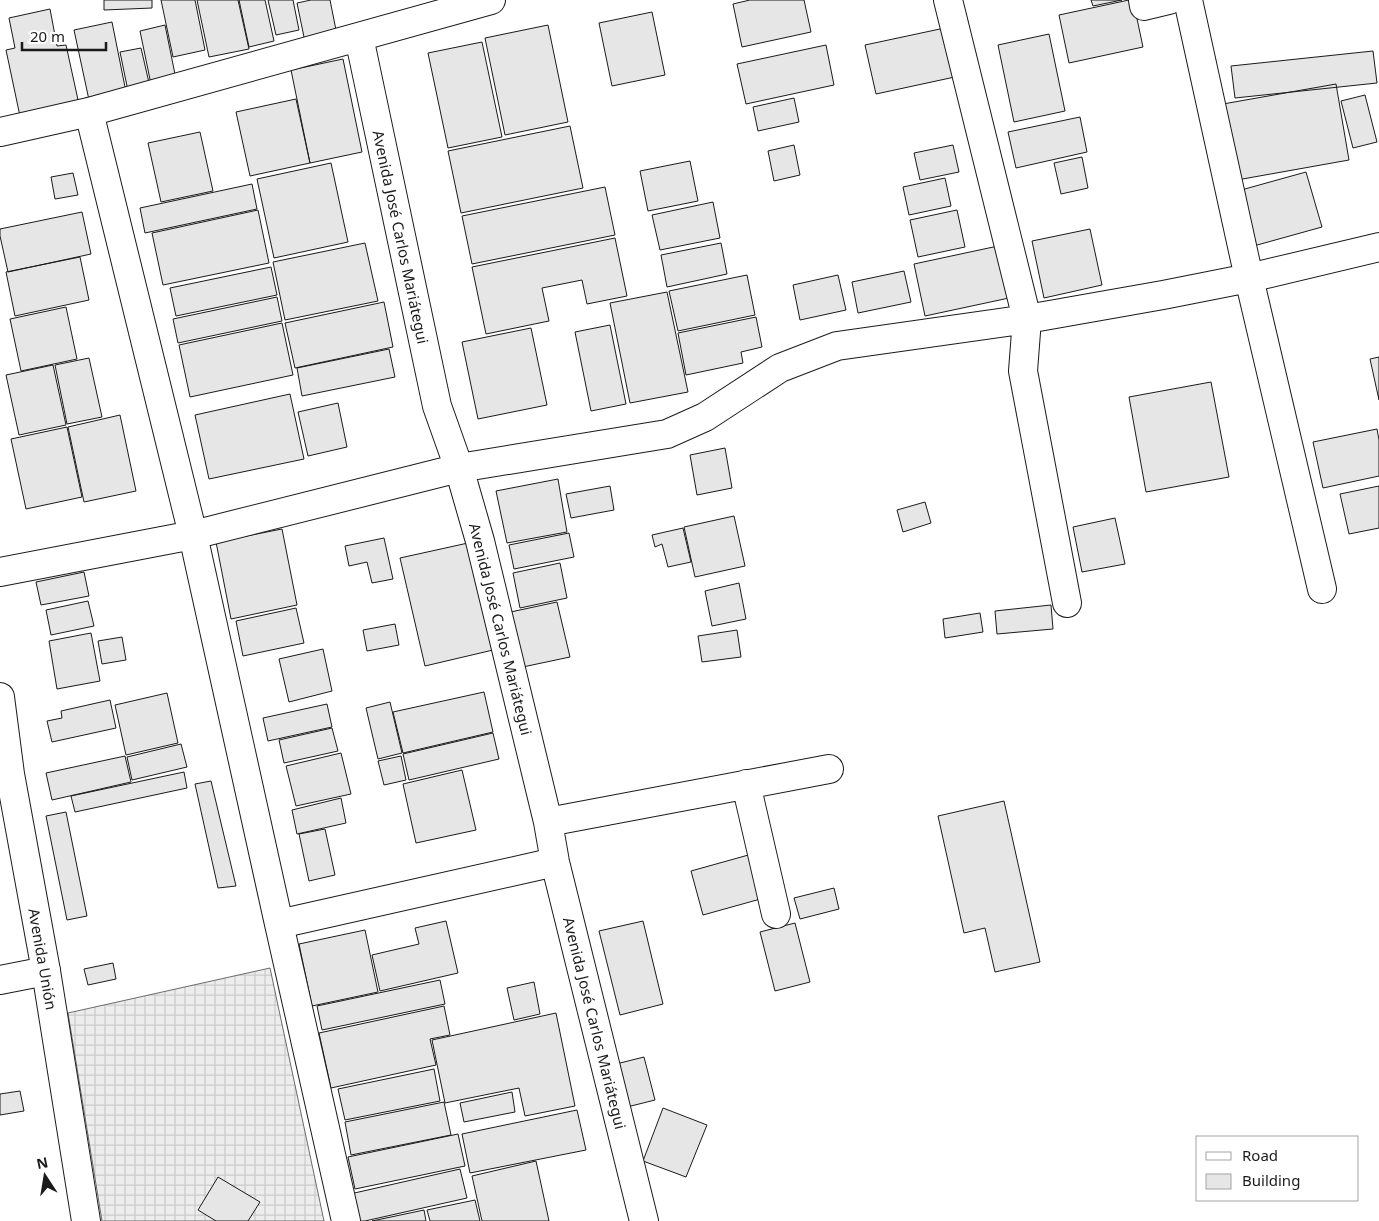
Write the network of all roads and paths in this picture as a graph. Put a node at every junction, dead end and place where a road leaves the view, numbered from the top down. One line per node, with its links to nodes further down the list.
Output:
1 (491, 0): 6 (street)
2 (948, 0): 11 (street)
3 (1143, 0): 4 (street)
4 (1169, 0)
5 (1188, 0): 10 (street)
6 (358, 38): 7 (street); 12 (street, Avenida José Carlos Mariátegui)
7 (89, 112): 8 (street); 13 (street)
8 (0, 132)
9 (1379, 247): 10 (street)
10 (1249, 278): 11 (street); 15 (street)
11 (1027, 319): 12 (street); 16 (street)
12 (459, 468): 13 (street); 20 (street, Avenida José Carlos Mariátegui)
13 (193, 534): 14 (street); 23 (street)
14 (0, 572)
15 (1322, 589)
16 (1067, 603)
17 (0, 697): 24 (street, Avenida Unión)
18 (829, 768): 19 (street)
19 (746, 784): 20 (street); 22 (street)
20 (548, 822): 21 (street, Avenida José Carlos Mariátegui)
21 (555, 862): 23 (street); 28 (street, Avenida José Carlos Mariátegui)
22 (776, 914)
23 (278, 924): 27 (street)
24 (46, 971): 25 (street); 26 (street, Avenida Unión)
25 (0, 980)
26 (86, 1221)
27 (346, 1221)
28 (644, 1221)

